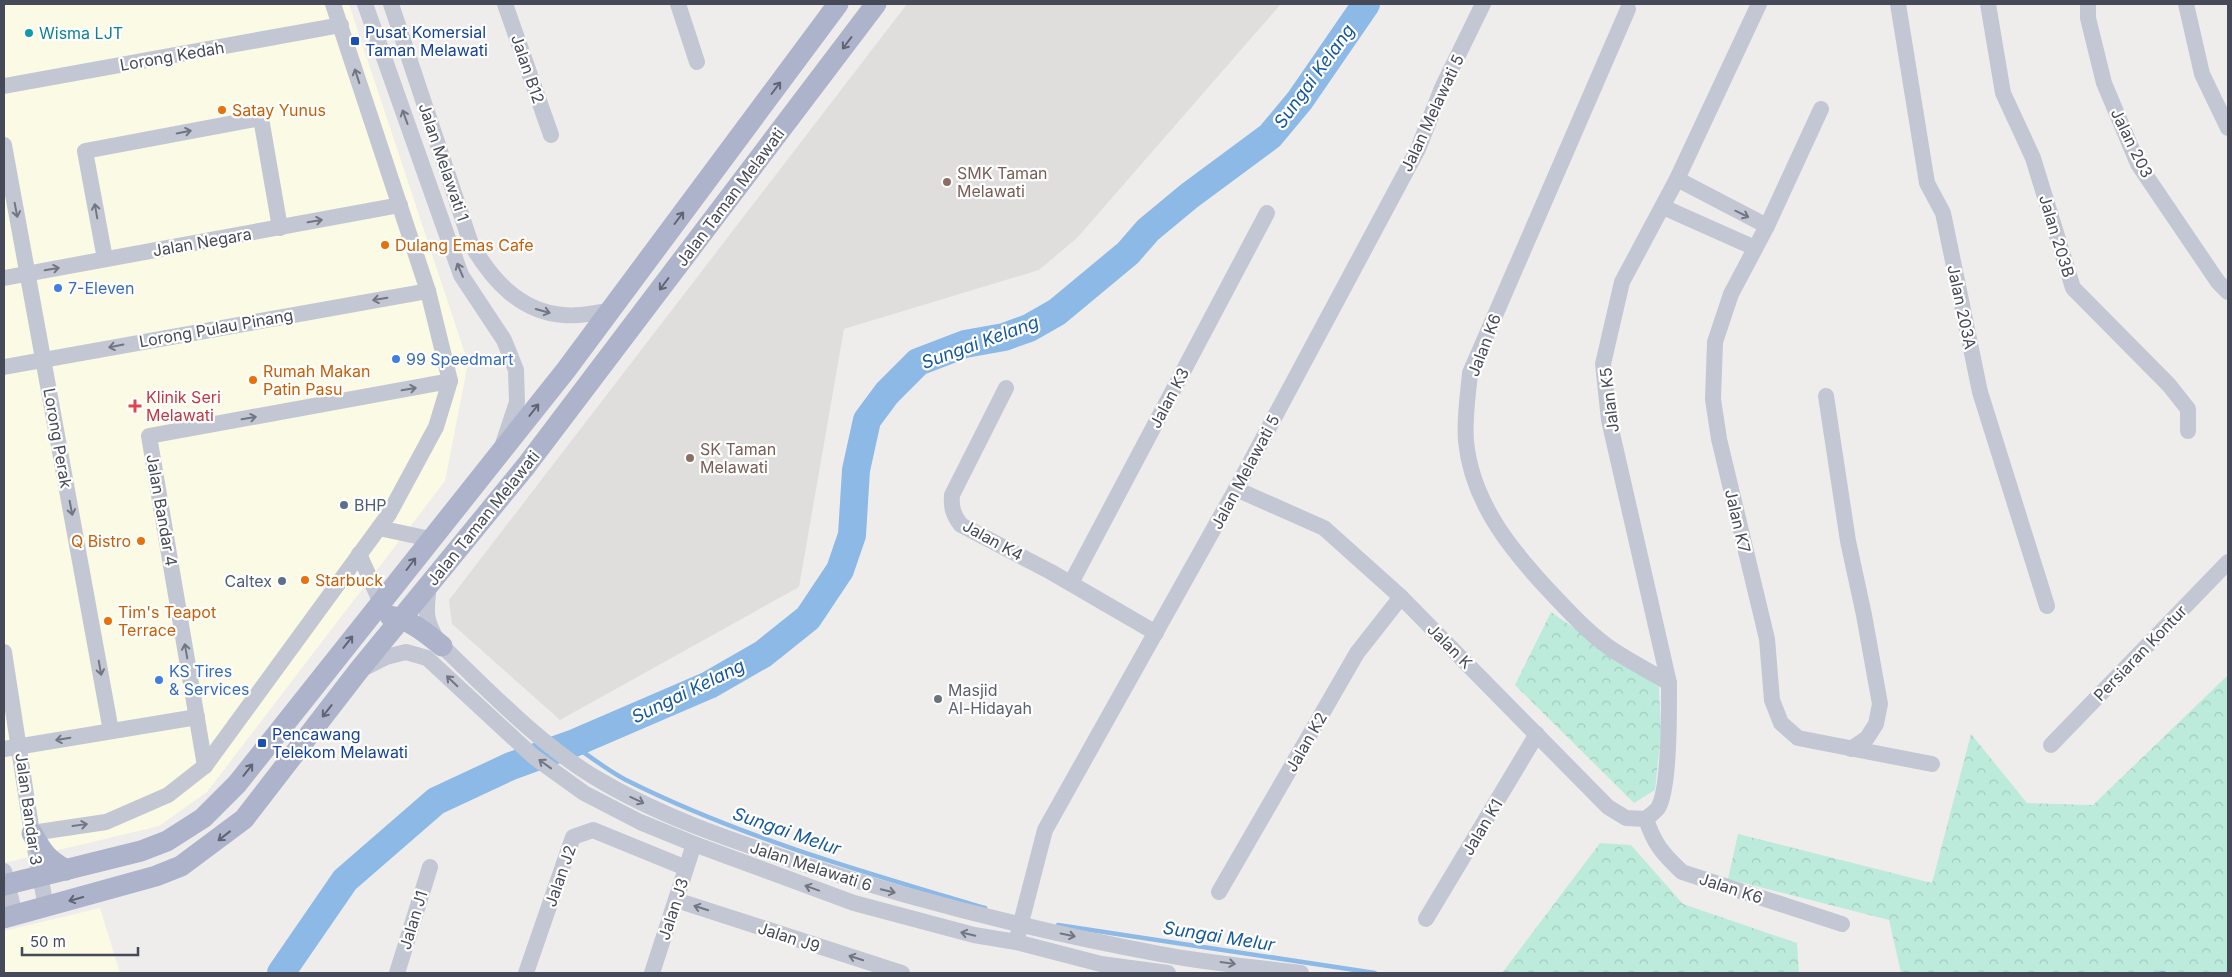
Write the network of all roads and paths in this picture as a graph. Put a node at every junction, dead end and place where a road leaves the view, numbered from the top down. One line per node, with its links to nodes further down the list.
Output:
1 (333, 4): 15 (street)
2 (365, 4): 41 (street, Jalan Melawati 1, one-way to 2)
3 (391, 4): 34 (street, Jalan Melawati 1, one-way to 34)
4 (505, 4): 20 (street, Jalan B12)
5 (678, 4): 16 (street)
6 (838, 4): 34 (main road, Jalan Taman Melawati, one-way to 6)
7 (876, 4): 48 (main road, Jalan Taman Melawati, one-way to 48)
8 (1483, 4): 42 (street, Jalan Melawati 5)
9 (1759, 4): 22 (street, Jalan K5)
10 (1898, 4): 51 (street, Jalan 203A)
11 (1988, 4): 40 (street, Jalan 203B)
12 (2088, 4): 33 (street, Jalan 203)
13 (2186, 4): 19 (street)
14 (1628, 9): 58 (street, Jalan K6)
15 (341, 25): 17 (street, Lorong Kedah); 23 (street, one-way to 15)
16 (697, 62)
17 (4, 86)
18 (1821, 109): 26 (street, Jalan K7)
19 (2228, 128)
20 (551, 135)
21 (4, 145): 30 (street, Lorong Perak, one-way to 30)
22 (1677, 179): 24 (street, Jalan K5); 26 (street, one-way to 26)
23 (400, 206): 27 (street, Jalan Negara, one-way to 23); 32 (street)
24 (1663, 206): 28 (street); 58 (street, Jalan K5)
25 (1267, 213): 47 (street, Jalan K3)
26 (1767, 226): 28 (street, Jalan K7)
27 (280, 228): 29 (street, Jalan Negara); 29 (street, one-way to 27)
28 (1756, 248): 64 (street, Jalan K7)
29 (104, 259): 30 (street, Jalan Negara, one-way to 29)
30 (28, 273): 31 (street, Jalan Negara); 35 (street, Lorong Perak)
31 (4, 278)
32 (428, 291): 35 (street, Lorong Pulau Pinang, one-way to 35); 37 (street)
33 (2228, 292)
34 (610, 311): 41 (main road, Jalan Taman Melawati, one-way to 34)
35 (44, 360): 36 (street, Lorong Pulau Pinang); 60 (street, Lorong Perak, one-way to 60)
36 (4, 367)
37 (450, 381): 43 (street); 59 (street, Jalan Bandar 4, one-way to 37)
38 (1006, 388): 47 (street, Jalan K4)
39 (1826, 396): 64 (street)
40 (2188, 431)
41 (500, 454): 44 (main road, Jalan Taman Melawati)
42 (1236, 489): 49 (street, Jalan K); 54 (street, Jalan Melawati 5)
43 (379, 528): 44 (street); 45 (street)
44 (430, 539): 50 (main road, Jalan Taman Melawati, one-way to 44)
45 (359, 554): 50 (street); 66 (street)
46 (2228, 562): 62 (street, Persiaran Kontur)
47 (1071, 583): 54 (street, Jalan K4)
48 (429, 585): 52 (main road, Jalan Taman Melawati); 55 (street, Jalan Melawati 6)
49 (1402, 597): 61 (street, Jalan K); 75 (street, Jalan K2)
50 (381, 603): 53 (main road, Jalan Taman Melawati)
51 (2047, 606)
52 (402, 618): 53 (main road); 55 (main road); 57 (main road, Jalan Taman Melawati)
53 (363, 623): 72 (main road, Jalan Taman Melawati, one-way to 53)
54 (1156, 633): 81 (street, Jalan Melawati 5)
55 (442, 646): 81 (street, Jalan Melawati 6, one-way to 81)
56 (4, 652): 63 (street, Jalan Bandar 3)
57 (359, 670): 69 (street, Jalan Melawati 6, one-way to 57); 77 (main road, Jalan Taman Melawati, one-way to 77)
58 (1669, 682): 67 (street, Jalan K5)
59 (197, 716): 60 (street); 66 (street, Jalan Bandar 4)
60 (111, 731): 63 (street, one-way to 63)
61 (1538, 734): 67 (street, Jalan K); 79 (street, Jalan K1)
62 (2051, 745)
63 (12, 748): 68 (street, Jalan Bandar 3)
64 (1852, 749): 65 (street, Jalan K7)
65 (1932, 764)
66 (206, 766): 68 (street, one-way to 66)
67 (1646, 819): 80 (street, Jalan K6)
68 (32, 832): 72 (main road); 73 (street, Jalan Bandar 3)
69 (694, 844): 71 (street, Jalan J3); 82 (street, Jalan Melawati 6, one-way to 69)
70 (430, 867): 84 (street, Jalan J1)
71 (686, 868): 76 (street, Jalan J3); 85 (street, Jalan J2)
72 (66, 870): 73 (main road, Jalan Taman Melawati)
73 (39, 876): 74 (main road, Jalan Taman Melawati); 77 (street, Jalan Bandar 3)
74 (5, 880): 78 (street)
75 (1219, 892)
76 (676, 900): 86 (street, Jalan J3); 87 (street, Jalan J9, one-way to 76)
77 (46, 907): 78 (main road, Jalan Taman Melawati)
78 (9, 916)
79 (1426, 919)
80 (1842, 924)
81 (1020, 925): 82 (street, Jalan Melawati 5); 83 (street, Jalan Melawati 6, one-way to 83)
82 (1016, 942): 88 (street, Jalan Melawati 6)
83 (1162, 954): 88 (street); 89 (street, Jalan Melawati 6, one-way to 89)
84 (397, 973)
85 (526, 973)
86 (652, 973)
87 (902, 973)
88 (1161, 973)
89 (1299, 973)

